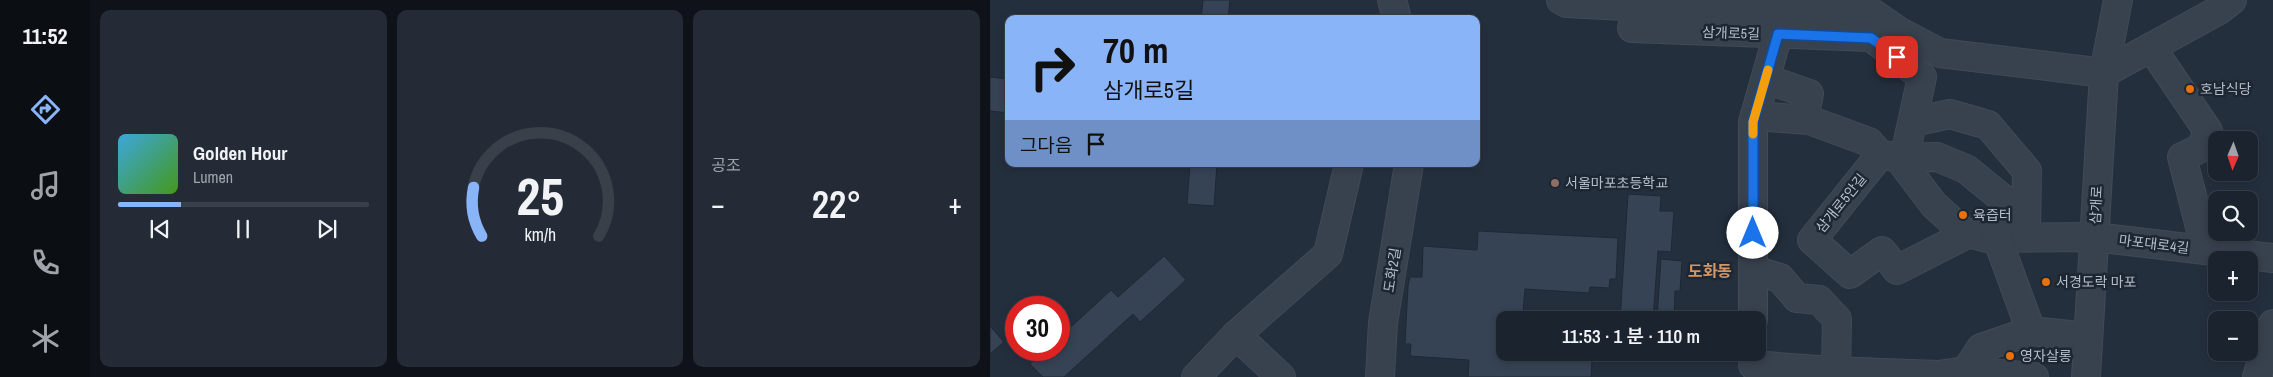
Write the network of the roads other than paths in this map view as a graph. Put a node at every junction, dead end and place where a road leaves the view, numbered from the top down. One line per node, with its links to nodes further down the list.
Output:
1 (1390, 0): 5 (street); 6 (street)
2 (1561, 0): 10 (street)
3 (2118, 0): 10 (street, 삼개로)
4 (2232, 0): 9 (street)
5 (1385, 15)
6 (1396, 15)
7 (1632, 28): 8 (street, 삼개로5길)
8 (1778, 34): 11 (street); 14 (street, 삼개로5길)
9 (2151, 47): 10 (street); 21 (street)
10 (2104, 73): 19 (street, 삼개로)
11 (1766, 79): 12 (street); 13 (street)
12 (1755, 116): 13 (street); 23 (street)
13 (1804, 119): 15 (street)
14 (1913, 122): 15 (street, 삼개로5길); 20 (street)
15 (1892, 157): 18 (street); 18 (street, 삼개로5안길); 20 (street)
16 (1348, 167): 27 (street)
17 (1409, 167): 34 (street, 도화2길)
18 (1969, 233): 20 (street)
19 (2094, 237): 20 (street); 21 (street, 마포대로4길); 28 (street, 삼개로)
20 (2012, 238): 26 (street)
21 (2206, 250): 22 (street, 마포대로4길)
22 (2273, 258)
23 (1753, 270): 24 (street); 31 (street)
24 (1753, 311)
25 (2273, 324): 37 (street)
26 (2031, 331): 28 (street); 30 (street)
27 (1236, 334): 32 (street); 33 (street)
28 (2088, 337): 36 (street, 삼개로)
29 (1753, 365): 31 (street)
30 (1966, 371): 31 (street); 35 (street)
31 (1836, 372)
32 (1196, 377)
33 (1281, 377)
34 (1380, 377)
35 (2034, 377)
36 (2086, 377)
37 (2257, 377)

